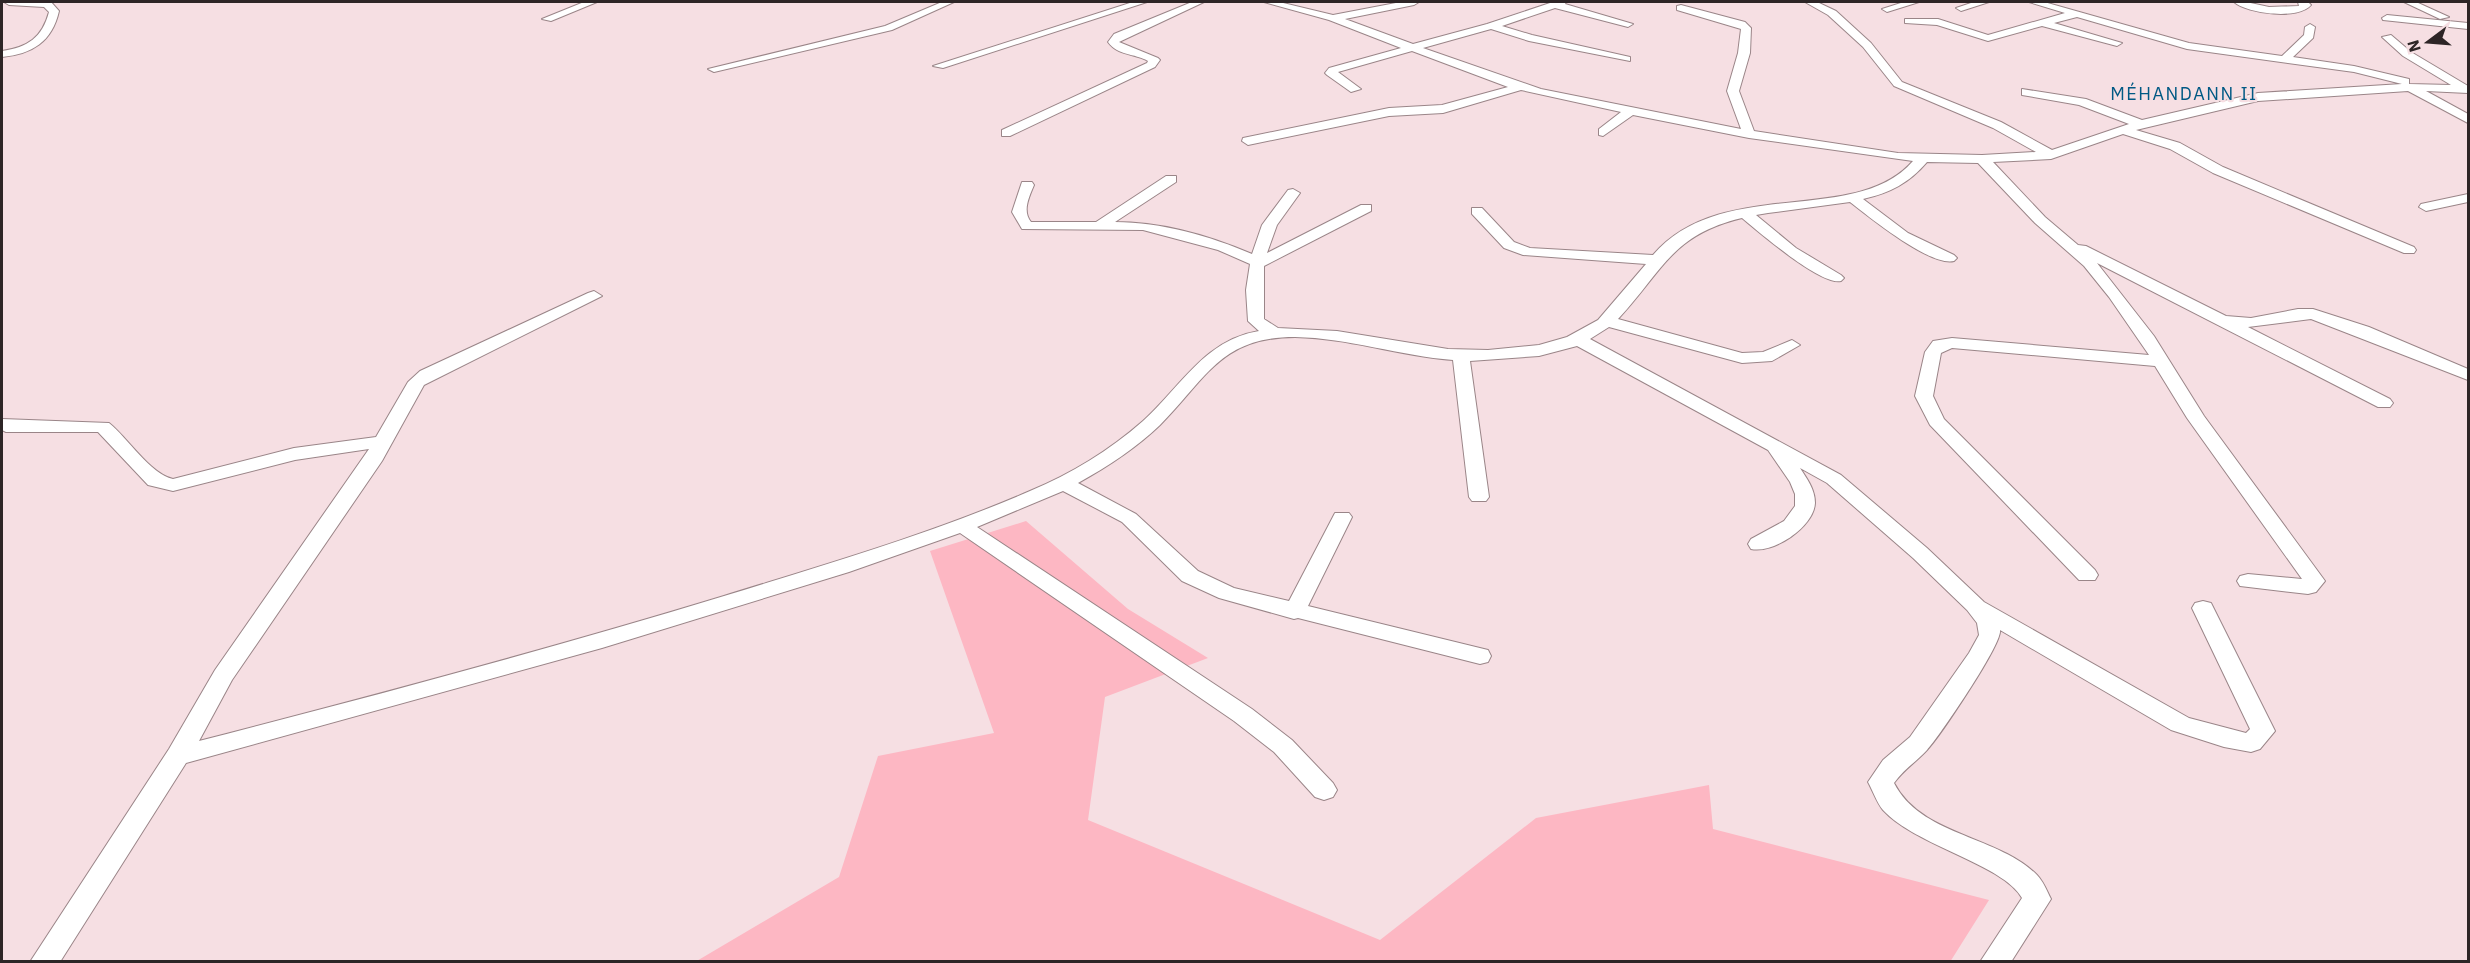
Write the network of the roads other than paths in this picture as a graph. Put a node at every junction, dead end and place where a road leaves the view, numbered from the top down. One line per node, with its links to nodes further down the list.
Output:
1 (9, 2): 32 (street)
2 (592, 2): 22 (street)
3 (949, 2): 36 (street)
4 (1142, 2): 35 (street)
5 (1198, 2): 46 (street)
6 (1269, 2): 20 (street)
7 (1414, 2): 20 (street)
8 (1810, 2): 50 (street)
9 (1914, 2): 18 (street)
10 (1984, 2): 17 (street)
11 (2034, 2): 19 (street)
12 (2239, 2): 13 (street)
13 (2303, 2)
14 (2409, 2): 27 (street)
15 (1559, 3): 24 (street); 26 (street)
16 (1681, 8): 48 (street)
17 (1961, 8)
18 (1887, 9)
19 (2075, 14): 25 (street); 34 (street)
20 (1333, 18): 31 (street)
21 (2387, 18): 27 (street)
22 (547, 19)
23 (1909, 21): 25 (street)
24 (1628, 24)
25 (2044, 24): 30 (street)
26 (1491, 26): 31 (street); 33 (street)
27 (2466, 26)
28 (2310, 27): 34 (street)
29 (2387, 37): 40 (street)
30 (2117, 43)
31 (1415, 47): 37 (street); 39 (street)
32 (2, 54)
33 (1626, 59)
34 (2287, 60): 38 (street)
35 (939, 66)
36 (714, 69)
37 (1518, 87): 42 (street); 49 (street)
38 (2416, 87): 40 (street); 43 (street); 44 (street)
39 (1355, 89)
40 (2469, 89)
41 (2026, 92): 44 (street)
42 (1629, 112): 47 (street); 48 (street)
43 (2469, 119)
44 (2141, 124): 45 (street)
45 (2122, 130): 50 (street); 64 (street)
46 (1006, 132)
47 (1603, 132)
48 (1749, 134): 51 (street)
49 (1248, 141)
50 (2051, 154): 52 (street)
51 (1923, 158): 52 (street); 56 (street)
52 (1983, 159): 63 (street)
53 (1171, 179): 62 (street)
54 (1027, 184): 62 (street)
55 (1293, 193): 67 (street)
56 (1853, 198): 61 (street); 65 (street)
57 (2469, 198): 58 (street)
58 (2426, 207)
59 (1366, 208): 67 (street)
60 (1477, 211): 66 (street)
61 (1746, 214): 66 (street); 68 (street)
62 (1102, 225): 67 (street)
63 (2070, 244): 70 (street); 76 (street)
64 (2409, 250)
65 (1950, 258)
66 (1657, 260): 71 (street)
67 (1259, 263): 72 (street)
68 (1836, 279)
69 (594, 296): 80 (street)
70 (2220, 318): 77 (street); 78 (street)
71 (1606, 321): 73 (street); 74 (street)
72 (1275, 334): 75 (street); 82 (street)
73 (1577, 339): 75 (street); 81 (street)
74 (1792, 345)
75 (1461, 356): 83 (street)
76 (2161, 362): 87 (street); 88 (street)
77 (2469, 375)
78 (2384, 403)
79 (2, 424): 80 (street)
80 (382, 442): 93 (street)
81 (1770, 446): 86 (street); 89 (street)
82 (1065, 484): 85 (street); 91 (street)
83 (1479, 497)
84 (1342, 517): 91 (street)
85 (961, 525): 93 (street); 94 (street)
86 (1758, 544)
87 (2087, 575)
88 (2248, 581)
89 (1975, 606): 90 (street); 96 (street)
90 (2203, 608)
91 (1294, 612): 92 (street)
92 (1480, 656)
93 (178, 756): 95 (street)
94 (1324, 789)
95 (44, 962)
96 (1994, 962)

